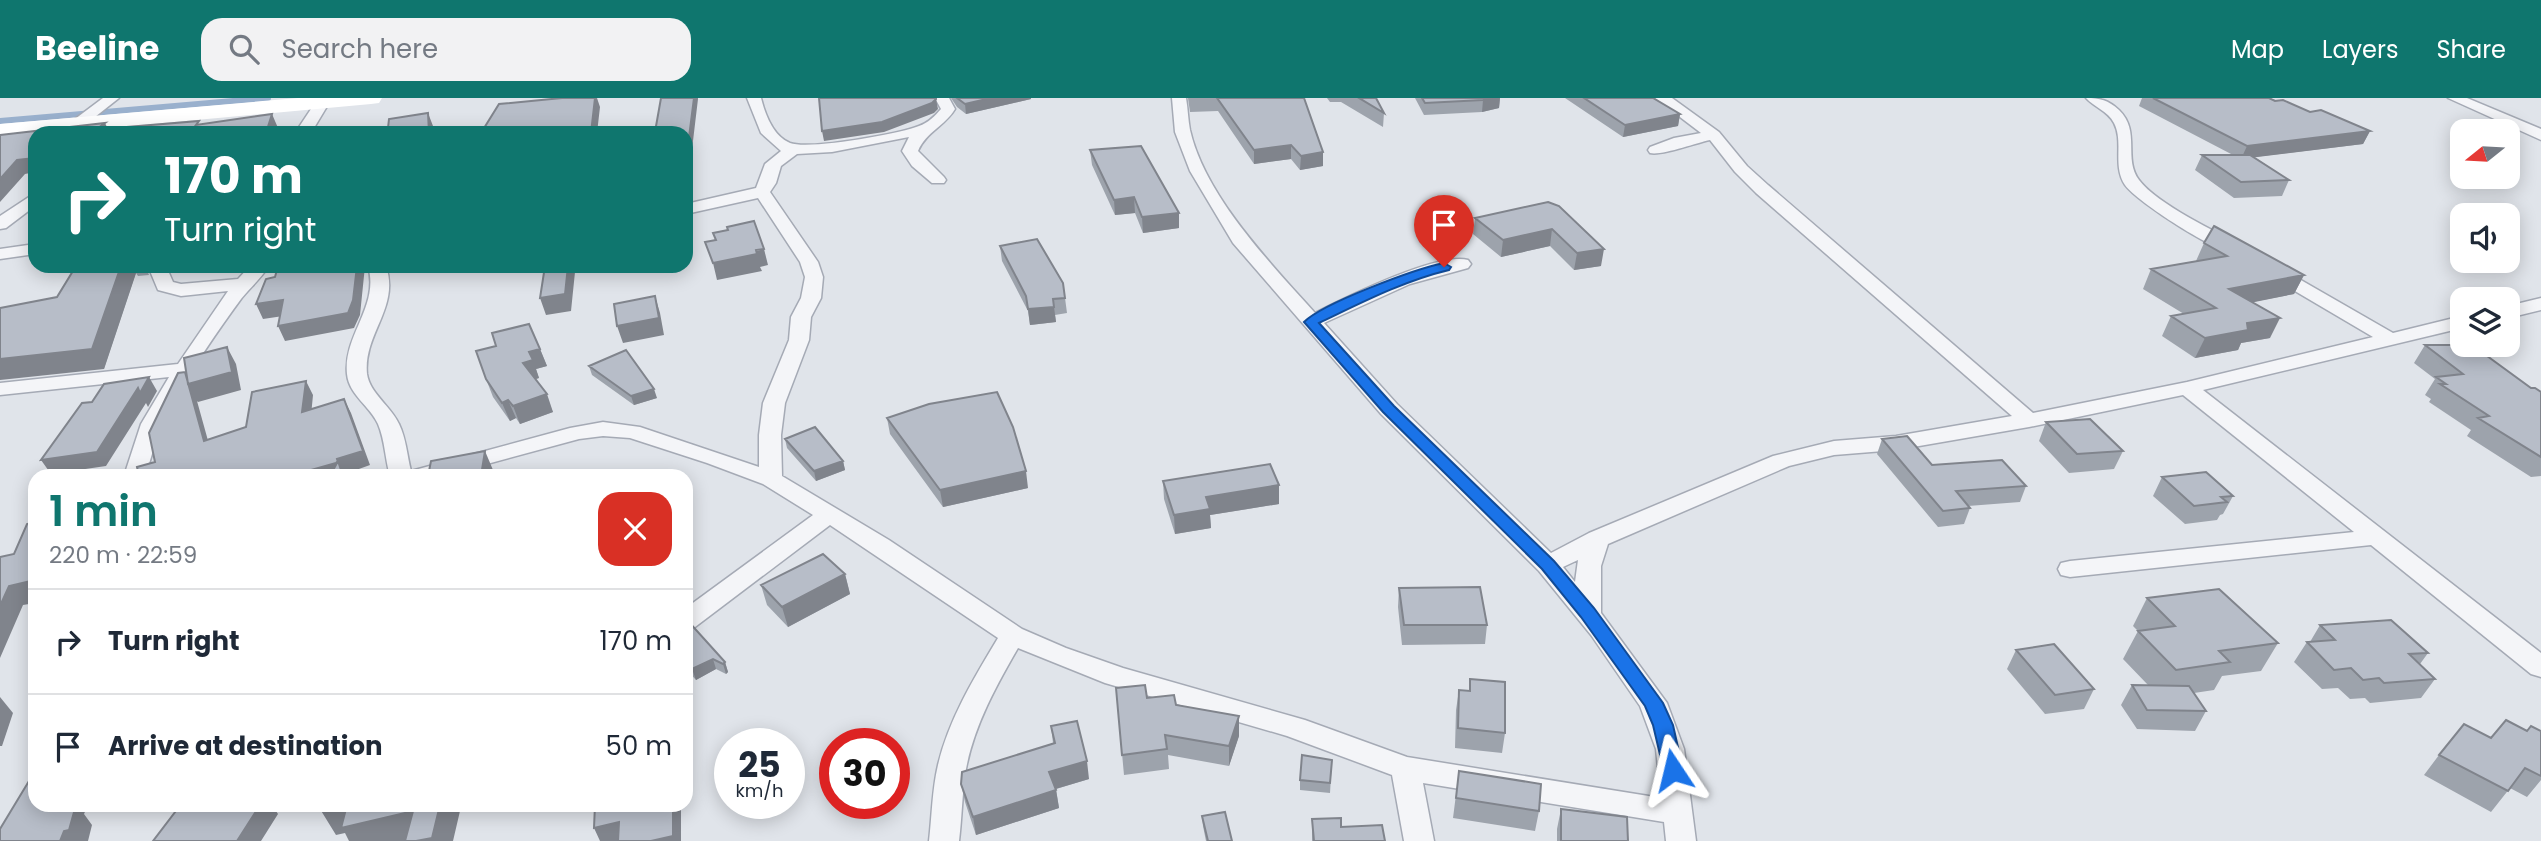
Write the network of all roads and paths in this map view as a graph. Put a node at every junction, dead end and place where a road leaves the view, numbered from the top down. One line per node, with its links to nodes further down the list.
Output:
1 (113, 98): 13 (street)
2 (362, 98): 9 (main road)
3 (754, 98): 24 (street)
4 (942, 98): 20 (street)
5 (1179, 98): 40 (street)
6 (1661, 98): 22 (street)
7 (2093, 98): 42 (street)
8 (2455, 98): 10 (street)
9 (322, 103): 16 (main road); 17 (street)
10 (2504, 119)
11 (2541, 120): 12 (street)
12 (2520, 121)
13 (76, 125): 14 (main road); 15 (main road)
14 (63, 126)
15 (95, 126)
16 (123, 126)
17 (307, 126)
18 (2520, 126): 23 (street)
19 (28, 129): 21 (main road)
20 (922, 130): 24 (street); 26 (street)
21 (0, 131)
22 (1714, 135): 25 (street); 46 (street)
23 (2541, 135)
24 (794, 149): 27 (street)
25 (1656, 150)
26 (938, 180)
27 (762, 192): 29 (street); 50 (street)
28 (28, 203): 30 (street)
29 (693, 207)
30 (0, 224)
31 (28, 249): 32 (street)
32 (0, 254)
33 (1462, 264): 40 (street)
34 (160, 273): 37 (street)
35 (253, 273): 37 (street)
36 (382, 273): 48 (street)
37 (241, 284): 43 (street)
38 (2541, 304): 39 (street)
39 (2520, 309)
40 (1311, 322): 54 (street)
41 (2450, 325): 42 (street)
42 (2388, 338): 45 (street)
43 (185, 369): 44 (street); 47 (street)
44 (0, 388)
45 (2187, 388): 46 (street); 52 (street)
46 (2029, 420): 53 (street)
47 (136, 469)
48 (399, 469)
49 (442, 469): 50 (street)
50 (771, 479): 51 (street)
51 (828, 515): 57 (street); 58 (street)
52 (2376, 537): 55 (street); 59 (street)
53 (1598, 539): 54 (street); 56 (street)
54 (1548, 565): 56 (street)
55 (2070, 569)
56 (1588, 613): 61 (street)
57 (693, 616)
58 (1013, 635): 60 (street); 62 (street)
59 (2541, 667)
60 (1405, 768): 61 (street); 63 (street)
61 (1677, 812): 64 (street)
62 (944, 841)
63 (1419, 841)
64 (1681, 841)

